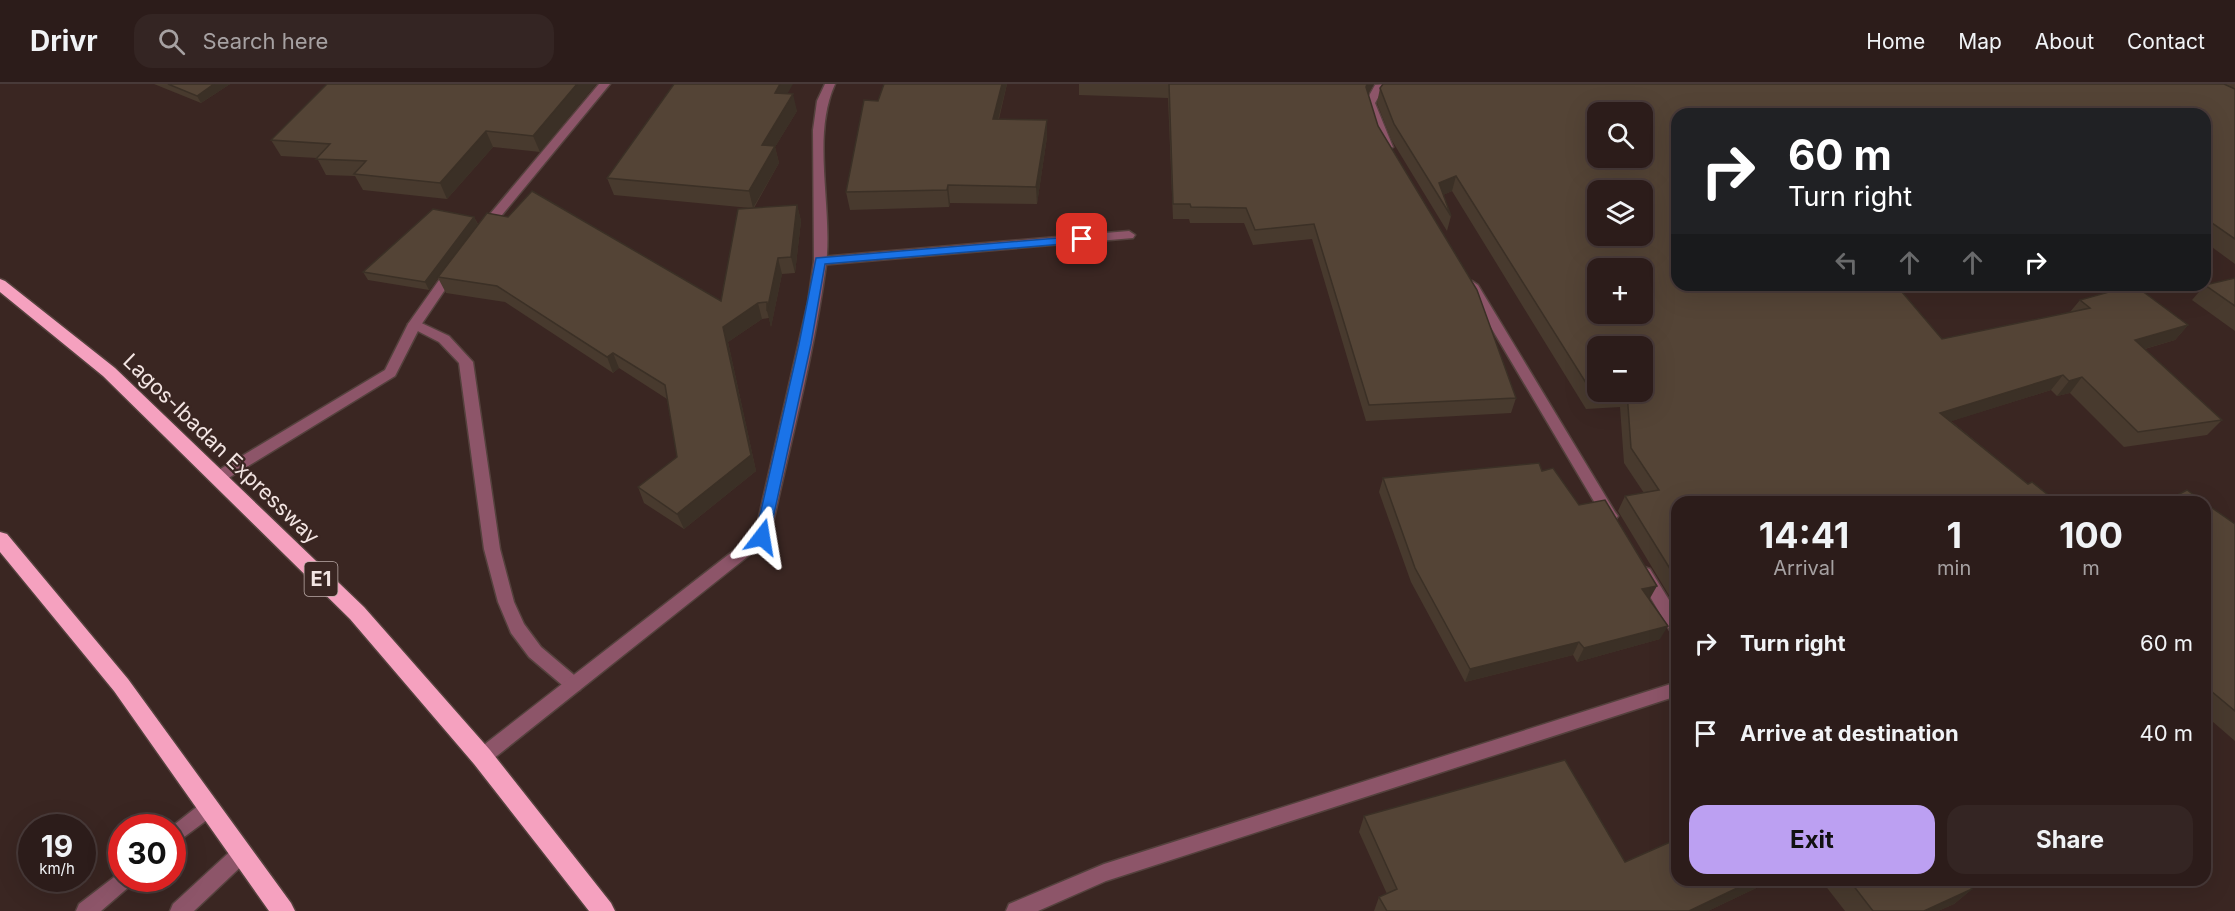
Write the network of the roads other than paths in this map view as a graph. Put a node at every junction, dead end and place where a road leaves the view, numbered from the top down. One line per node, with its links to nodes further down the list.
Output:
1 (604, 84): 6 (street)
2 (830, 84): 8 (street)
3 (1388, 84): 4 (street)
4 (1395, 160)
5 (1129, 236): 8 (street)
6 (472, 243)
7 (459, 259): 11 (street)
8 (820, 261): 17 (street)
9 (1462, 269): 13 (street)
10 (0, 284): 12 (highway, Lagos-Ibadan Expressway / E1)
11 (415, 324): 12 (street); 17 (street)
12 (217, 478): 19 (highway, Lagos-Ibadan Expressway / E1)
13 (1616, 525)
14 (0, 539): 20 (highway)
15 (1640, 566): 16 (street)
16 (1671, 617)
17 (574, 685): 19 (street)
18 (1671, 691): 28 (street)
19 (482, 758): 27 (highway, Lagos-Ibadan Expressway / E1)
20 (209, 808): 21 (street); 22 (highway)
21 (186, 827)
22 (242, 853): 25 (street); 26 (highway)
23 (109, 892): 24 (street)
24 (86, 911)
25 (180, 911)
26 (283, 911)
27 (603, 911)
28 (1016, 911)

